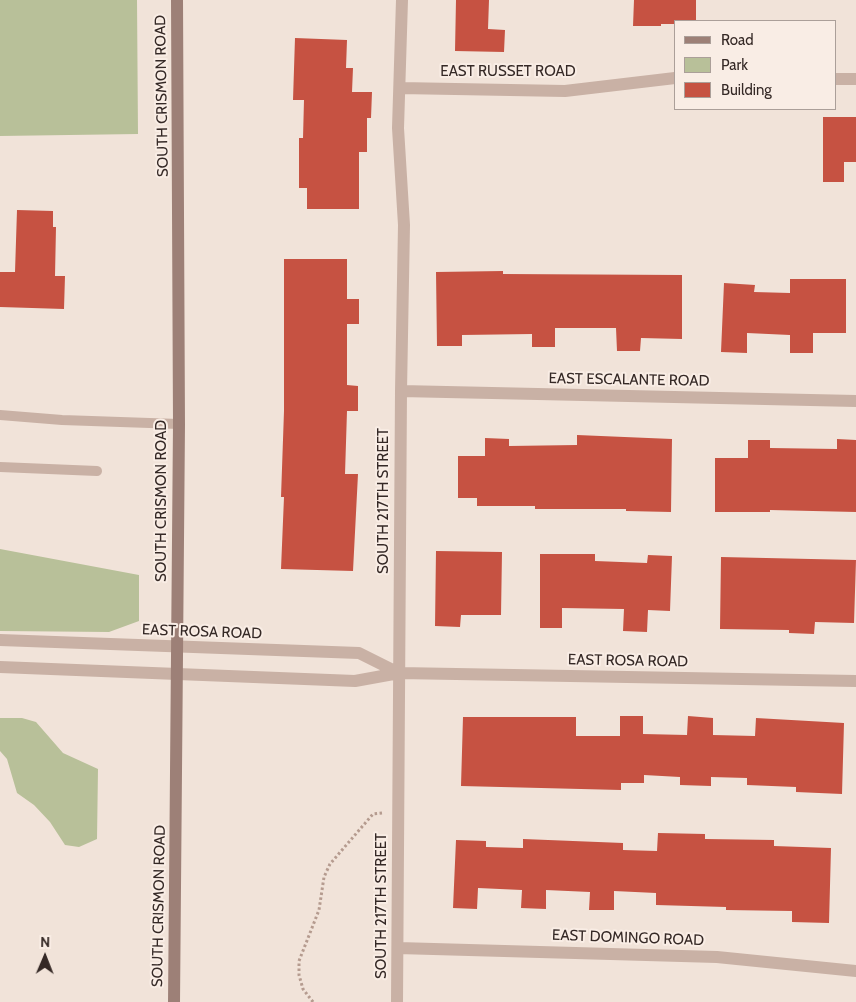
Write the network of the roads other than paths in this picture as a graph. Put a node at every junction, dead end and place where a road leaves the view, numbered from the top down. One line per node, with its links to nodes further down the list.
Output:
1 (177, 0): 10 (street, SOUTH CRISMON ROAD)
2 (402, 0): 6 (street, SOUTH 217TH STREET)
3 (674, 78): 6 (street, EAST RUSSET ROAD)
4 (836, 79): 5 (street)
5 (856, 79)
6 (400, 88): 7 (street, SOUTH 217TH STREET)
7 (401, 391): 8 (street, EAST ESCALANTE ROAD); 16 (street, SOUTH 217TH STREET)
8 (856, 401)
9 (0, 415): 10 (lane)
10 (179, 424): 14 (street, SOUTH CRISMON ROAD)
11 (0, 467): 12 (lane)
12 (97, 472)
13 (0, 640): 14 (street, EAST ROSA ROAD)
14 (178, 648): 16 (street, EAST ROSA ROAD); 17 (street, SOUTH CRISMON ROAD)
15 (0, 666): 17 (street, EAST ROSA ROAD)
16 (399, 673): 17 (street, EAST ROSA ROAD); 18 (street, EAST ROSA ROAD); 19 (street, SOUTH 217TH STREET)
17 (177, 675): 21 (street, SOUTH CRISMON ROAD)
18 (856, 681)
19 (398, 948): 20 (street, EAST DOMINGO ROAD); 22 (street, SOUTH 217TH STREET)
20 (856, 971)
21 (174, 1002)
22 (398, 1002)

